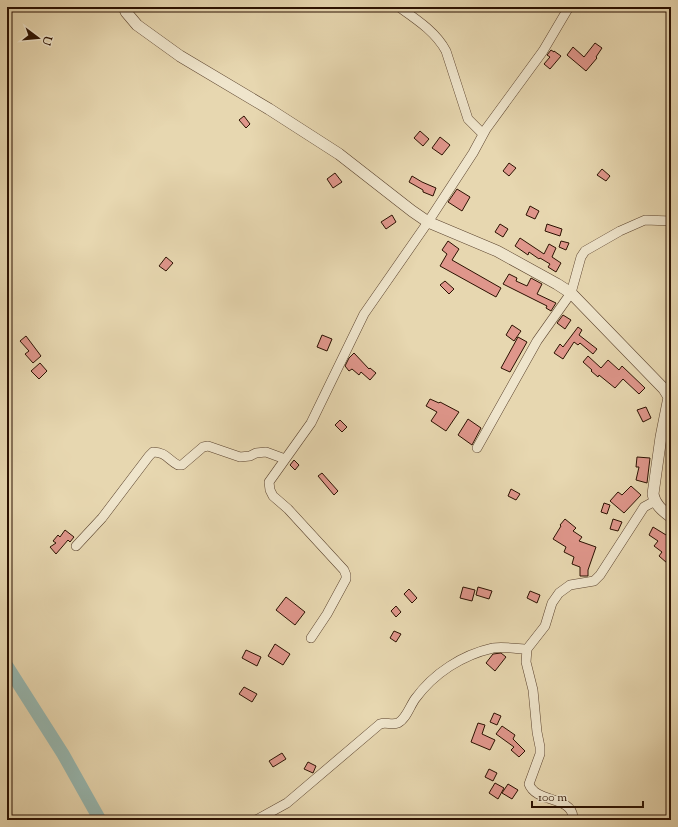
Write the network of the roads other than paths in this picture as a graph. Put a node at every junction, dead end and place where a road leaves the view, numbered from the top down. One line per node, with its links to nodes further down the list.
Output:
1 (124, 7): 6 (street)
2 (399, 7): 4 (street)
3 (569, 7): 4 (street)
4 (483, 134): 6 (street)
5 (671, 221): 7 (street)
6 (428, 222): 7 (street); 10 (street)
7 (571, 293): 8 (street); 9 (street)
8 (670, 397): 11 (street)
9 (477, 448)
10 (285, 459): 13 (street); 14 (street)
11 (655, 501): 12 (street); 15 (street)
12 (671, 517)
13 (76, 546)
14 (311, 638)
15 (527, 649): 16 (street); 17 (street)
16 (256, 820)
17 (570, 820)

